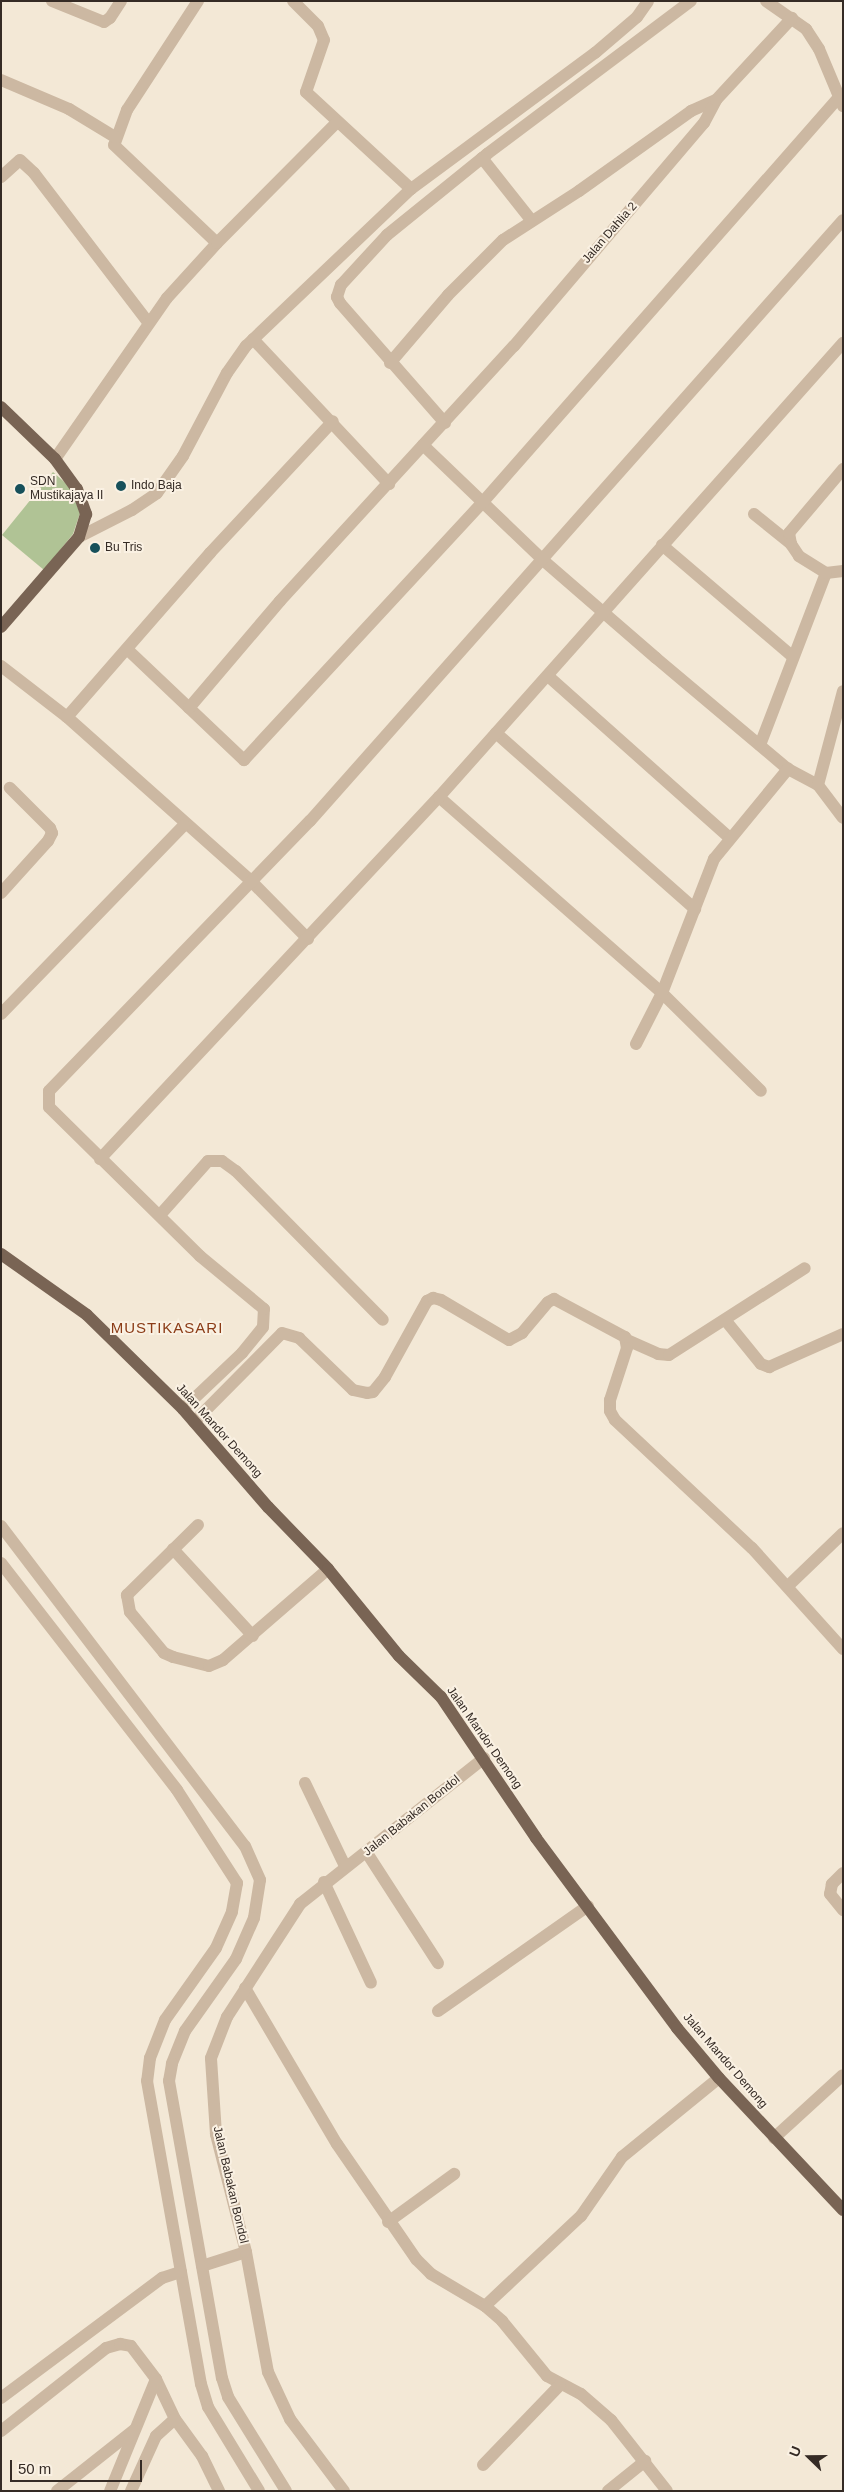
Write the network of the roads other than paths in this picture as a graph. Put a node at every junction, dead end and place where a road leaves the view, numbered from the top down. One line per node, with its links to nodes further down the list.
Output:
1 (52, 1): 2 (street)
2 (121, 1)
3 (198, 1): 13 (street)
4 (293, 1): 12 (street)
5 (648, 1): 16 (street)
6 (691, 1): 14 (street)
7 (766, 1): 8 (street)
8 (792, 18): 10 (street, Jalan Dahlia 2); 11 (street)
9 (1, 80): 13 (street)
10 (716, 100): 18 (street); 26 (street, Jalan Dahlia 2)
11 (841, 101): 31 (street)
12 (337, 122): 16 (street); 19 (street)
13 (115, 137): 19 (street)
14 (482, 158): 18 (street); 23 (street)
15 (1, 176): 20 (street)
16 (410, 189): 21 (street)
17 (843, 220): 36 (street)
18 (532, 221): 23 (street)
19 (217, 242): 20 (street)
20 (148, 322): 28 (street)
21 (253, 339): 25 (street); 33 (street)
22 (843, 343): 35 (street)
23 (390, 363): 26 (street)
24 (1, 407): 28 (main road)
25 (332, 421): 30 (street); 41 (street)
26 (445, 423): 27 (street, Jalan Dahlia 2)
27 (424, 445): 30 (street, Jalan Dahlia 2); 31 (street)
28 (55, 459): 33 (main road)
29 (843, 469): 34 (street)
30 (389, 484): 46 (street, Jalan Dahlia 2)
31 (482, 503): 36 (street); 46 (street)
32 (754, 514): 34 (street)
33 (78, 537): 40 (main road)
34 (790, 544): 38 (street)
35 (662, 545): 39 (street); 42 (street)
36 (544, 561): 39 (street); 57 (street)
37 (843, 571): 38 (street)
38 (826, 573): 42 (street)
39 (602, 611): 44 (street); 49 (street)
40 (1, 627)
41 (128, 650): 46 (street); 47 (street)
42 (793, 657): 49 (street)
43 (1, 666): 47 (street)
44 (548, 676): 48 (street); 56 (street)
45 (843, 691): 51 (street)
46 (189, 708)
47 (67, 717): 55 (street)
48 (496, 733): 53 (street); 59 (street)
49 (760, 745): 50 (street)
50 (788, 769): 51 (street); 56 (street)
51 (818, 785): 54 (street)
52 (10, 788): 58 (street)
53 (439, 797): 60 (street); 61 (street)
54 (843, 818)
55 (184, 825): 57 (street); 62 (street)
56 (729, 837): 59 (street)
57 (252, 882): 60 (street); 65 (street)
58 (1, 894)
59 (695, 909): 61 (street)
60 (308, 939): 65 (street)
61 (662, 992): 63 (street); 64 (street)
62 (1, 1014)
63 (636, 1044)
64 (761, 1091)
65 (100, 1159): 66 (street)
66 (160, 1214): 69 (street); 73 (street)
67 (1, 1254): 73 (main road, Jalan Mandor Demong)
68 (805, 1268): 70 (street)
69 (383, 1320)
70 (726, 1321): 71 (street); 72 (street)
71 (843, 1334)
72 (627, 1340): 74 (street); 81 (street)
73 (183, 1409): 74 (main road, Jalan Mandor Demong)
74 (194, 1422): 80 (main road, Jalan Mandor Demong)
75 (198, 1524): 78 (street)
76 (1, 1526): 85 (street)
77 (843, 1533): 81 (street)
78 (173, 1549): 82 (street); 82 (street)
79 (1, 1562): 87 (street)
80 (328, 1569): 82 (street); 84 (main road, Jalan Mandor Demong)
81 (788, 1586): 83 (street)
82 (253, 1636)
83 (843, 1649)
84 (484, 1758): 88 (street, Jalan Babakan Bondol); 92 (main road, Jalan Mandor Demong)
85 (194, 1779): 87 (street); 105 (street)
86 (305, 1783): 89 (street)
87 (177, 1790): 106 (street)
88 (367, 1852): 89 (street, Jalan Babakan Bondol); 94 (street)
89 (345, 1866): 91 (street, Jalan Babakan Bondol)
90 (843, 1873): 93 (street)
91 (324, 1882): 95 (street); 96 (street, Jalan Babakan Bondol)
92 (588, 1906): 97 (street); 99 (main road, Jalan Mandor Demong)
93 (843, 1910)
94 (438, 1964)
95 (371, 1983)
96 (245, 1988): 103 (street); 104 (street, Jalan Babakan Bondol)
97 (438, 2011)
98 (843, 2075): 100 (street)
99 (719, 2078): 100 (main road, Jalan Mandor Demong); 107 (street)
100 (774, 2138): 102 (main road, Jalan Mandor Demong)
101 (454, 2174): 103 (street)
102 (843, 2210)
103 (388, 2222): 107 (street)
104 (246, 2252): 105 (street); 122 (street, Jalan Babakan Bondol)
105 (202, 2266): 121 (street)
106 (181, 2272): 110 (street); 120 (street)
107 (485, 2306): 109 (street)
108 (156, 2379): 111 (street); 112 (street); 113 (street)
109 (560, 2385): 114 (street); 115 (street)
110 (1, 2398)
111 (175, 2419): 116 (street); 119 (street)
112 (135, 2429): 117 (street); 118 (street)
113 (1, 2431)
114 (645, 2461): 123 (street); 124 (street)
115 (483, 2465)
116 (218, 2490)
117 (57, 2491)
118 (110, 2491)
119 (132, 2491)
120 (259, 2491)
121 (286, 2491)
122 (344, 2491)
123 (608, 2491)
124 (666, 2491)

